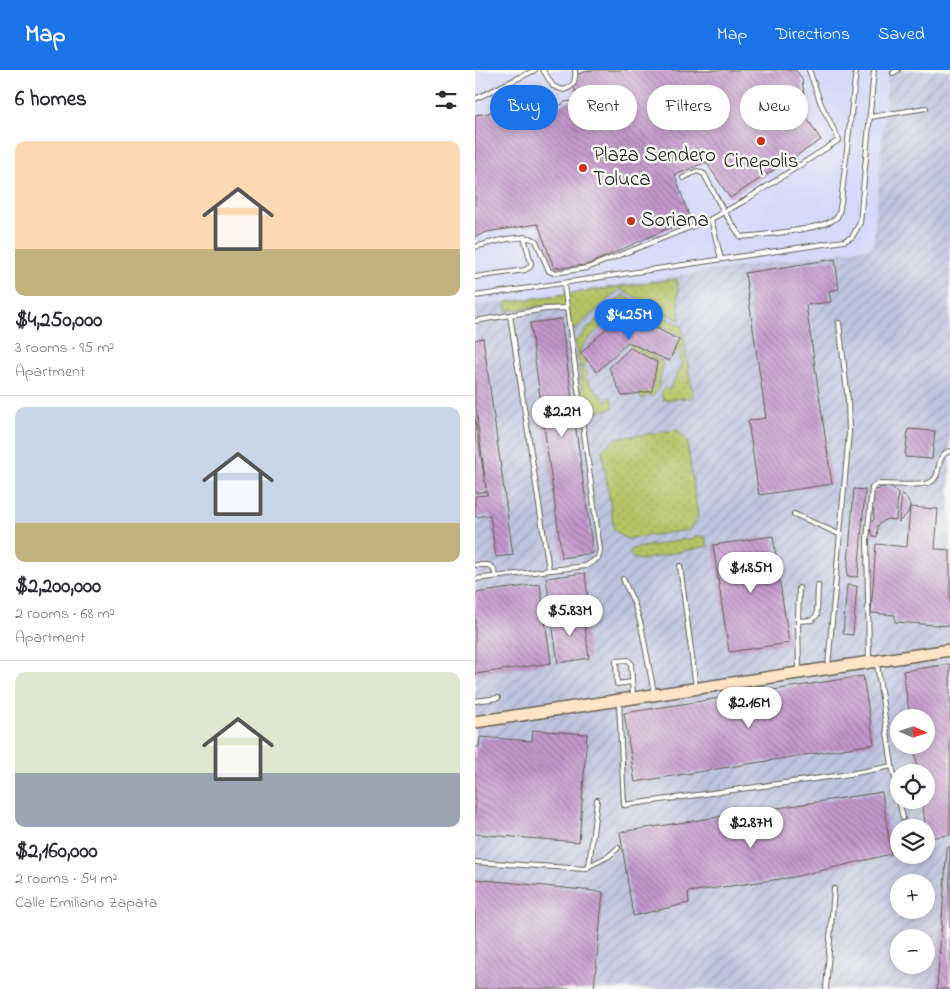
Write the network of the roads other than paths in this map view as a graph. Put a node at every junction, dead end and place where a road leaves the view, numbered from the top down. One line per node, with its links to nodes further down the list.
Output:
1 (535, 70): 7 (lane)
2 (543, 70): 3 (lane)
3 (575, 70)
4 (809, 70): 11 (lane)
5 (856, 70): 10 (lane)
6 (874, 70): 9 (lane)
7 (475, 99)
8 (926, 108): 9 (lane)
9 (870, 117): 17 (lane)
10 (849, 134): 11 (lane); 13 (lane)
11 (839, 140): 13 (lane)
12 (683, 178): 13 (lane)
13 (724, 212): 14 (lane)
14 (711, 219): 15 (lane); 17 (lane)
15 (524, 237): 16 (lane); 18 (lane)
16 (475, 247)
17 (721, 259): 19 (lane)
18 (475, 277)
19 (564, 284): 20 (lane); 21 (lane)
20 (475, 296)
21 (567, 308): 22 (lane); 30 (lane)
22 (510, 315): 23 (lane); 30 (lane)
23 (475, 321)
24 (839, 322): 27 (lane)
25 (950, 451): 38 (lane)
26 (795, 514): 27 (lane)
27 (839, 534): 39 (lane)
28 (475, 565): 31 (lane)
29 (680, 566): 42 (lane)
30 (549, 570): 31 (lane)
31 (496, 576): 32 (lane)
32 (475, 579)
33 (623, 579): 43 (lane)
34 (818, 585): 36 (lane)
35 (799, 588): 36 (lane)
36 (798, 621): 40 (lane)
37 (950, 650): 38 (street)
38 (873, 662): 39 (street); 49 (lane)
39 (828, 668): 40 (street)
40 (799, 673): 42 (street)
41 (632, 682): 41 (lane); 45 (lane)
42 (696, 688): 43 (street)
43 (654, 694): 45 (street)
44 (498, 698): 47 (lane)
45 (633, 698): 46 (street)
46 (619, 700): 48 (street); 50 (lane)
47 (475, 701)
48 (475, 722)
49 (892, 764)
50 (890, 766)
51 (597, 800): 56 (lane)
52 (901, 809): 53 (lane)
53 (903, 818)
54 (617, 848): 56 (lane)
55 (475, 862): 56 (lane)
56 (589, 866)
57 (834, 890): 58 (lane)
58 (826, 989)

